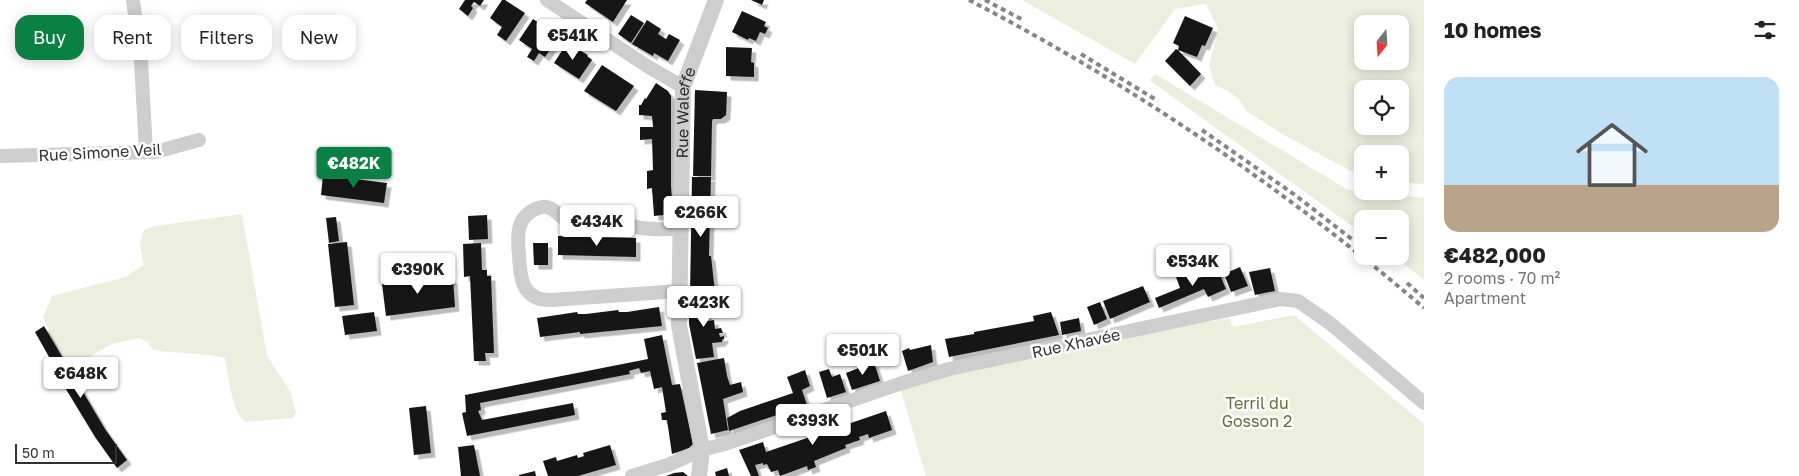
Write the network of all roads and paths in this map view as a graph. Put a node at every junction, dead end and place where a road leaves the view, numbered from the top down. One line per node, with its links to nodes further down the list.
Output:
1 (133, 0): 6 (street)
2 (548, 0): 4 (street)
3 (716, 0): 4 (street, Rue Waleffe)
4 (683, 87): 8 (street, Rue Waleffe)
5 (199, 140): 6 (street, Rue Simone Veil)
6 (146, 152): 7 (street, Rue Simone Veil)
7 (0, 156)
8 (680, 229): 9 (street, Rue Waleffe); 9 (street)
9 (679, 291): 11 (street, Rue Waleffe)
10 (1424, 403): 11 (street, Rue Xhavée)
11 (702, 450): 12 (street, Rue Xhavée); 13 (street, Rue Waleffe)
12 (632, 476)
13 (699, 476)

